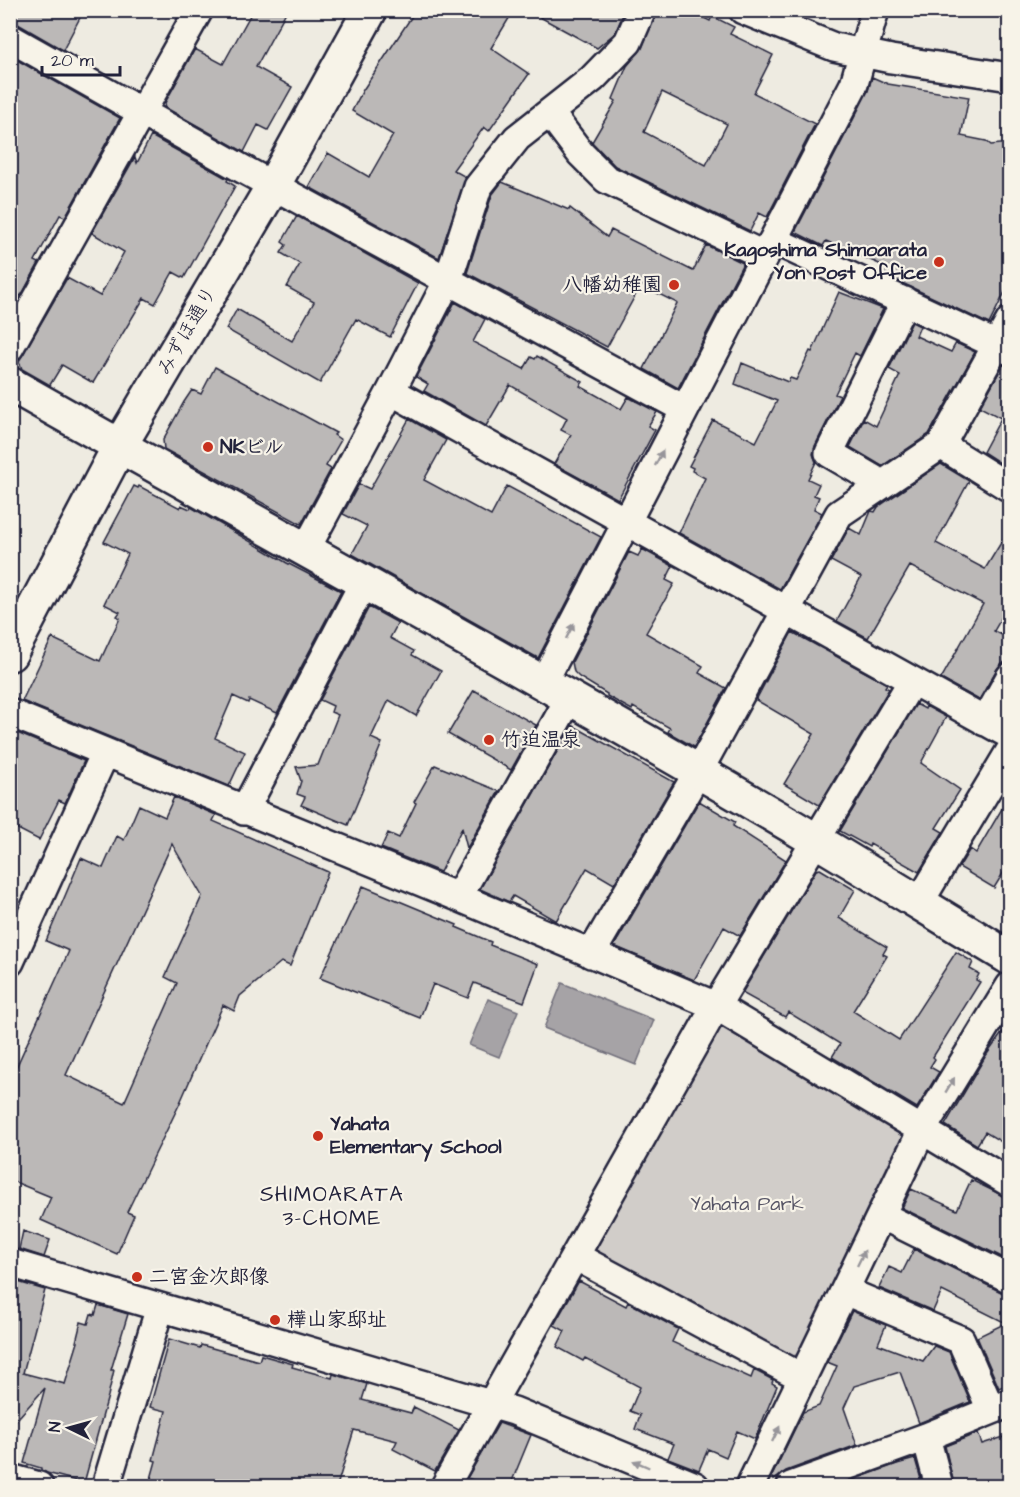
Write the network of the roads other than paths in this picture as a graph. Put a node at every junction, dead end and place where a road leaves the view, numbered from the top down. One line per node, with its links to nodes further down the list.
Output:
1 (199, 10): 9 (street)
2 (370, 10): 11 (street, みずほ通り)
3 (642, 10): 10 (street)
4 (743, 10): 7 (street)
5 (875, 10): 7 (street)
6 (10, 38): 9 (street)
7 (863, 53): 8 (street); 12 (street)
8 (1010, 77)
9 (142, 113): 11 (street); 16 (street)
10 (550, 113): 12 (street); 13 (street)
11 (273, 186): 13 (street); 21 (street, みずほ通り)
12 (769, 248): 14 (street); 19 (street)
13 (448, 280): 18 (street); 19 (street)
14 (905, 301): 15 (street); 22 (street)
15 (1006, 339): 20 (street)
16 (10, 347)
17 (10, 384): 21 (street)
18 (391, 391): 24 (street); 25 (street)
19 (684, 409): 24 (street, one-way to 19)
20 (941, 445): 22 (street); 23 (street)
21 (119, 447): 25 (street); 28 (street, みずほ通り)
22 (882, 484): 27 (street)
23 (1010, 488)
24 (626, 522): 27 (street); 31 (street, one-way to 24)
25 (306, 549): 26 (street)
26 (364, 582): 31 (street); 38 (street)
27 (787, 610): 30 (street); 37 (street)
28 (10, 654)
29 (1010, 677): 33 (street)
30 (912, 681): 33 (street); 39 (street)
31 (556, 691): 37 (street); 40 (street)
32 (10, 713): 36 (street)
33 (985, 722): 34 (street)
34 (1010, 735)
35 (1010, 751): 41 (street)
36 (105, 753): 38 (street); 44 (street)
37 (698, 772): 39 (street); 42 (street)
38 (244, 811): 40 (street)
39 (817, 841): 41 (street); 46 (street)
40 (458, 897): 42 (street)
41 (919, 903): 43 (street)
42 (591, 954): 46 (street)
43 (1010, 958)
44 (10, 962)
45 (1010, 986): 47 (street, one-way to 45)
46 (716, 1006): 47 (street); 50 (street)
47 (922, 1130): 48 (street); 49 (street)
48 (1010, 1183)
49 (881, 1215): 52 (street); 53 (street, one-way to 49)
50 (575, 1256): 55 (street); 56 (street)
51 (10, 1263): 54 (street)
52 (1010, 1279)
53 (845, 1291): 55 (street); 57 (street)
54 (160, 1307): 56 (street); 61 (street)
55 (803, 1378): 64 (street, one-way to 55)
56 (493, 1404): 62 (street); 63 (street, one-way to 56)
57 (1000, 1407): 58 (street)
58 (926, 1437): 65 (street); 66 (street)
59 (10, 1478): 60 (street)
60 (39, 1486)
61 (106, 1486)
62 (445, 1486)
63 (695, 1486)
64 (750, 1486)
65 (791, 1486)
66 (939, 1486)

